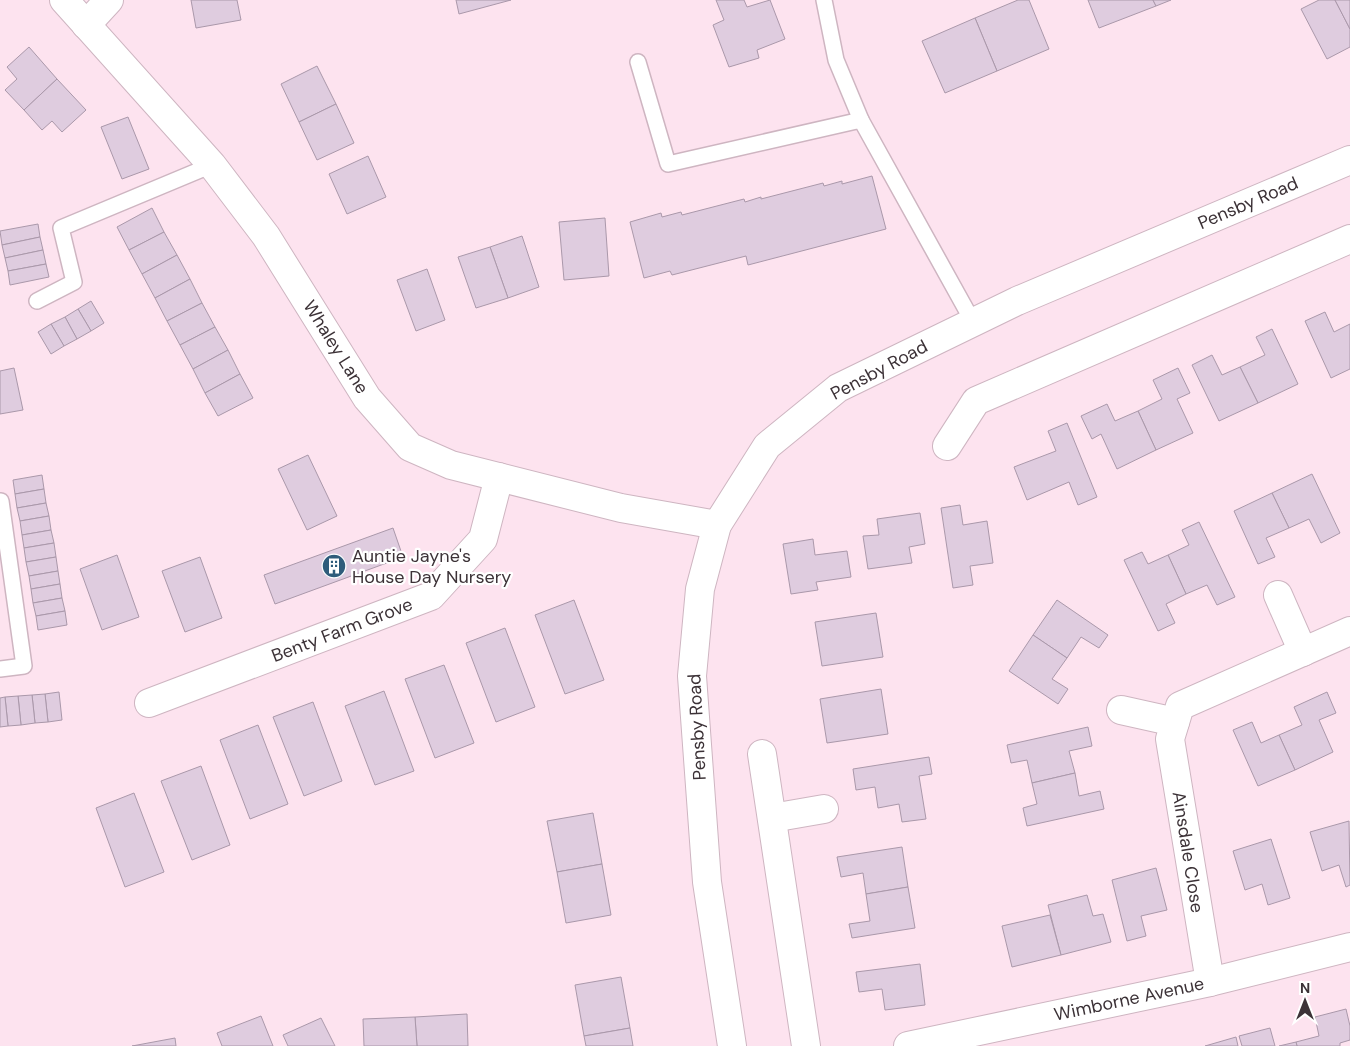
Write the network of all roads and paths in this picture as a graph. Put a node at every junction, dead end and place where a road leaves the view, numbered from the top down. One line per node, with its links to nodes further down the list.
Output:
1 (64, 0): 4 (street, Whaley Lane)
2 (109, 0): 4 (street)
3 (824, 0): 6 (lane)
4 (86, 24): 8 (street, Whaley Lane)
5 (638, 62): 6 (lane)
6 (861, 120): 11 (lane)
7 (1350, 160): 11 (street, Pensby Road)
8 (212, 165): 10 (lane); 13 (street, Whaley Lane)
9 (1350, 239): 12 (street)
10 (37, 301)
11 (973, 322): 15 (street, Pensby Road)
12 (947, 446)
13 (499, 477): 15 (street, Whaley Lane); 20 (street, Benty Farm Grove)
14 (1, 501): 19 (lane)
15 (717, 525): 28 (street, Pensby Road)
16 (1278, 595): 18 (street)
17 (1350, 631): 18 (street, Ainsdale Close)
18 (1303, 652): 22 (street, Ainsdale Close)
19 (0, 669)
20 (149, 703)
21 (1121, 710): 22 (street)
22 (1175, 722): 27 (street, Ainsdale Close)
23 (762, 754): 25 (street)
24 (824, 809): 25 (street)
25 (772, 818): 29 (street)
26 (1350, 947): 27 (street, Wimborne Avenue)
27 (1210, 982): 30 (street, Wimborne Avenue)
28 (732, 1046)
29 (806, 1046)
30 (908, 1046)

